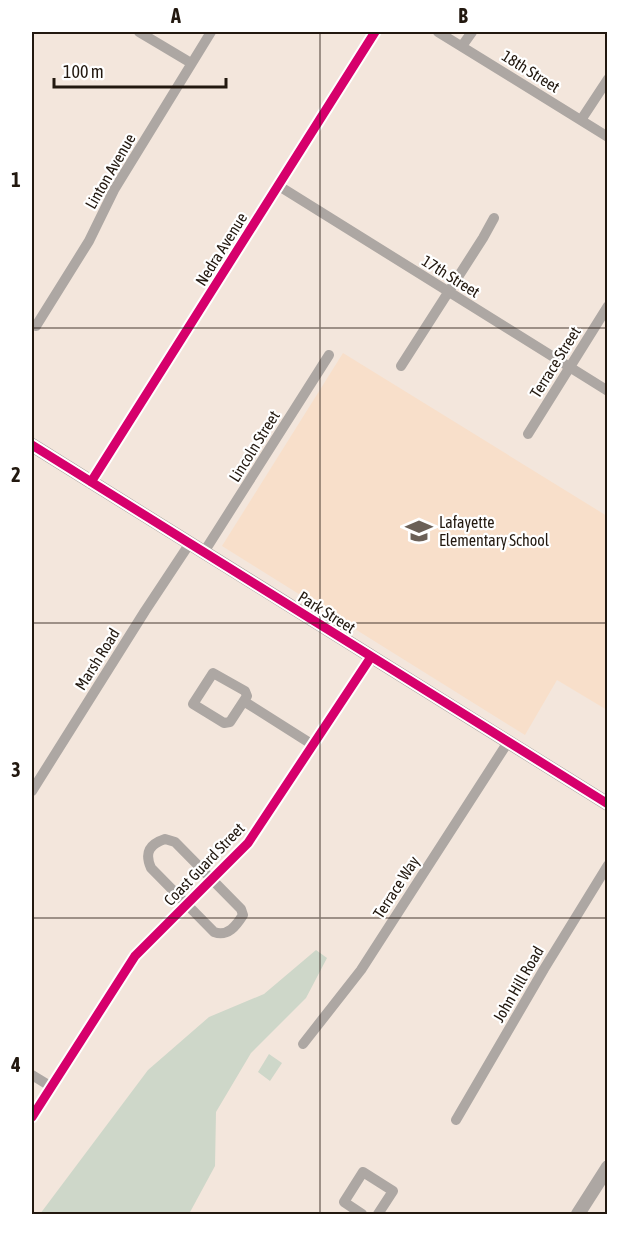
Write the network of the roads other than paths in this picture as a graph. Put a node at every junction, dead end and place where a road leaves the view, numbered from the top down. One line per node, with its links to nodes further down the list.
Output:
1 (140, 32): 7 (street)
2 (211, 32): 7 (street, Linton Avenue)
3 (375, 32): 11 (street, Nedra Avenue)
4 (438, 32): 6 (street, 18th Street)
5 (472, 32): 6 (street)
6 (462, 46): 9 (street, 18th Street)
7 (191, 63): 15 (street, Linton Avenue)
8 (608, 79): 9 (street)
9 (581, 120): 10 (street, 18th Street)
10 (608, 137)
11 (279, 186): 13 (street, 17th Street); 22 (street, Nedra Avenue)
12 (494, 218): 13 (street)
13 (448, 292): 17 (street); 18 (street, 17th Street)
14 (608, 306): 18 (street, Terrace Street)
15 (36, 326)
16 (329, 355): 24 (street, Lincoln Street)
17 (401, 366)
18 (570, 367): 19 (street, 17th Street); 20 (street, Terrace Street)
19 (608, 391)
20 (528, 434)
21 (32, 445): 22 (street, Park Street)
22 (91, 482): 23 (street, Park Street)
23 (190, 543): 24 (street, Park Street); 29 (street, Marsh Road)
24 (204, 552): 25 (street, Park Street)
25 (371, 657): 27 (street, Park Street); 28 (street, Coast Guard Street)
26 (245, 702): 26 (street); 28 (street)
27 (508, 742): 30 (street, Park Street); 34 (street, Terrace Way)
28 (313, 745): 32 (street, Coast Guard Street)
29 (32, 791)
30 (608, 804)
31 (608, 866): 38 (street, John Hill Road)
32 (212, 880): 33 (street, Coast Guard Street); 33 (street); 33 (street)
33 (186, 905): 36 (street, Coast Guard Street)
34 (303, 1044)
35 (32, 1076): 36 (street)
36 (50, 1086): 37 (street, Coast Guard Street)
37 (32, 1117)
38 (456, 1120)
39 (608, 1167): 42 (street)
40 (360, 1214): 41 (street)
41 (378, 1215)
42 (578, 1215)

